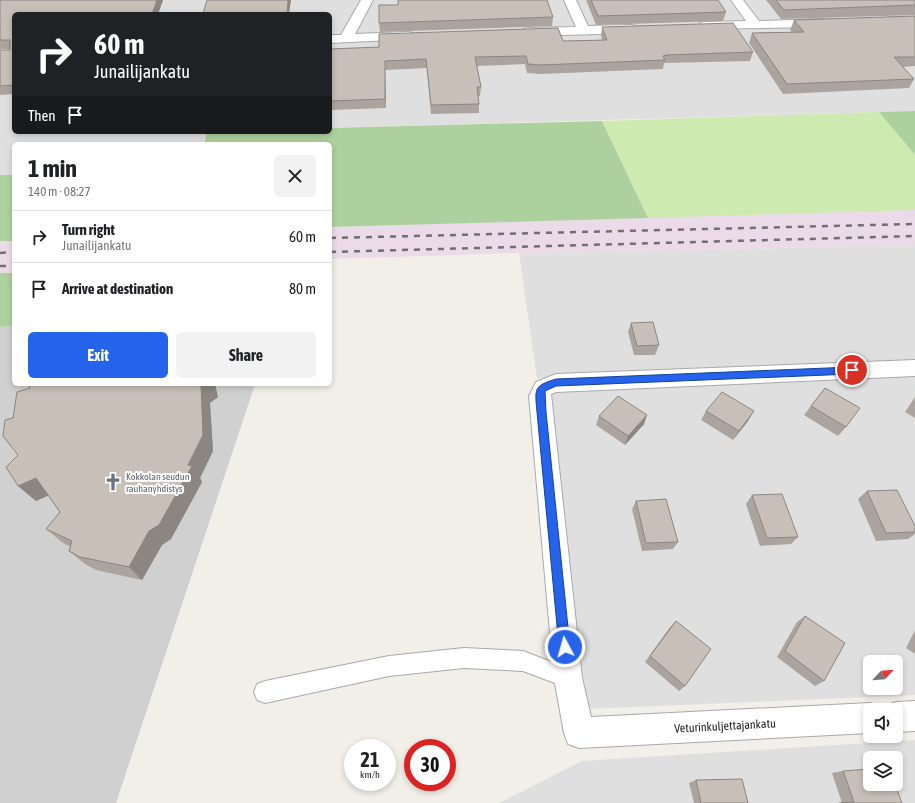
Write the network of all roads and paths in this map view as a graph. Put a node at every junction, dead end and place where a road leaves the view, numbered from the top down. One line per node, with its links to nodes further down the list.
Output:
1 (367, 0): 11 (street)
2 (570, 0): 8 (street)
3 (737, 0): 5 (street)
4 (832, 22): 5 (street)
5 (755, 24): 6 (street)
6 (693, 27)
7 (646, 28): 8 (street)
8 (584, 31): 9 (street)
9 (512, 33)
10 (417, 36): 11 (street)
11 (346, 38): 12 (street)
12 (332, 39)
13 (915, 368): 14 (street)
14 (568, 678): 15 (lane); 18 (street, Veturinkuljettajankatu)
15 (265, 692)
16 (915, 716): 17 (street)
17 (903, 717)
18 (863, 718)

